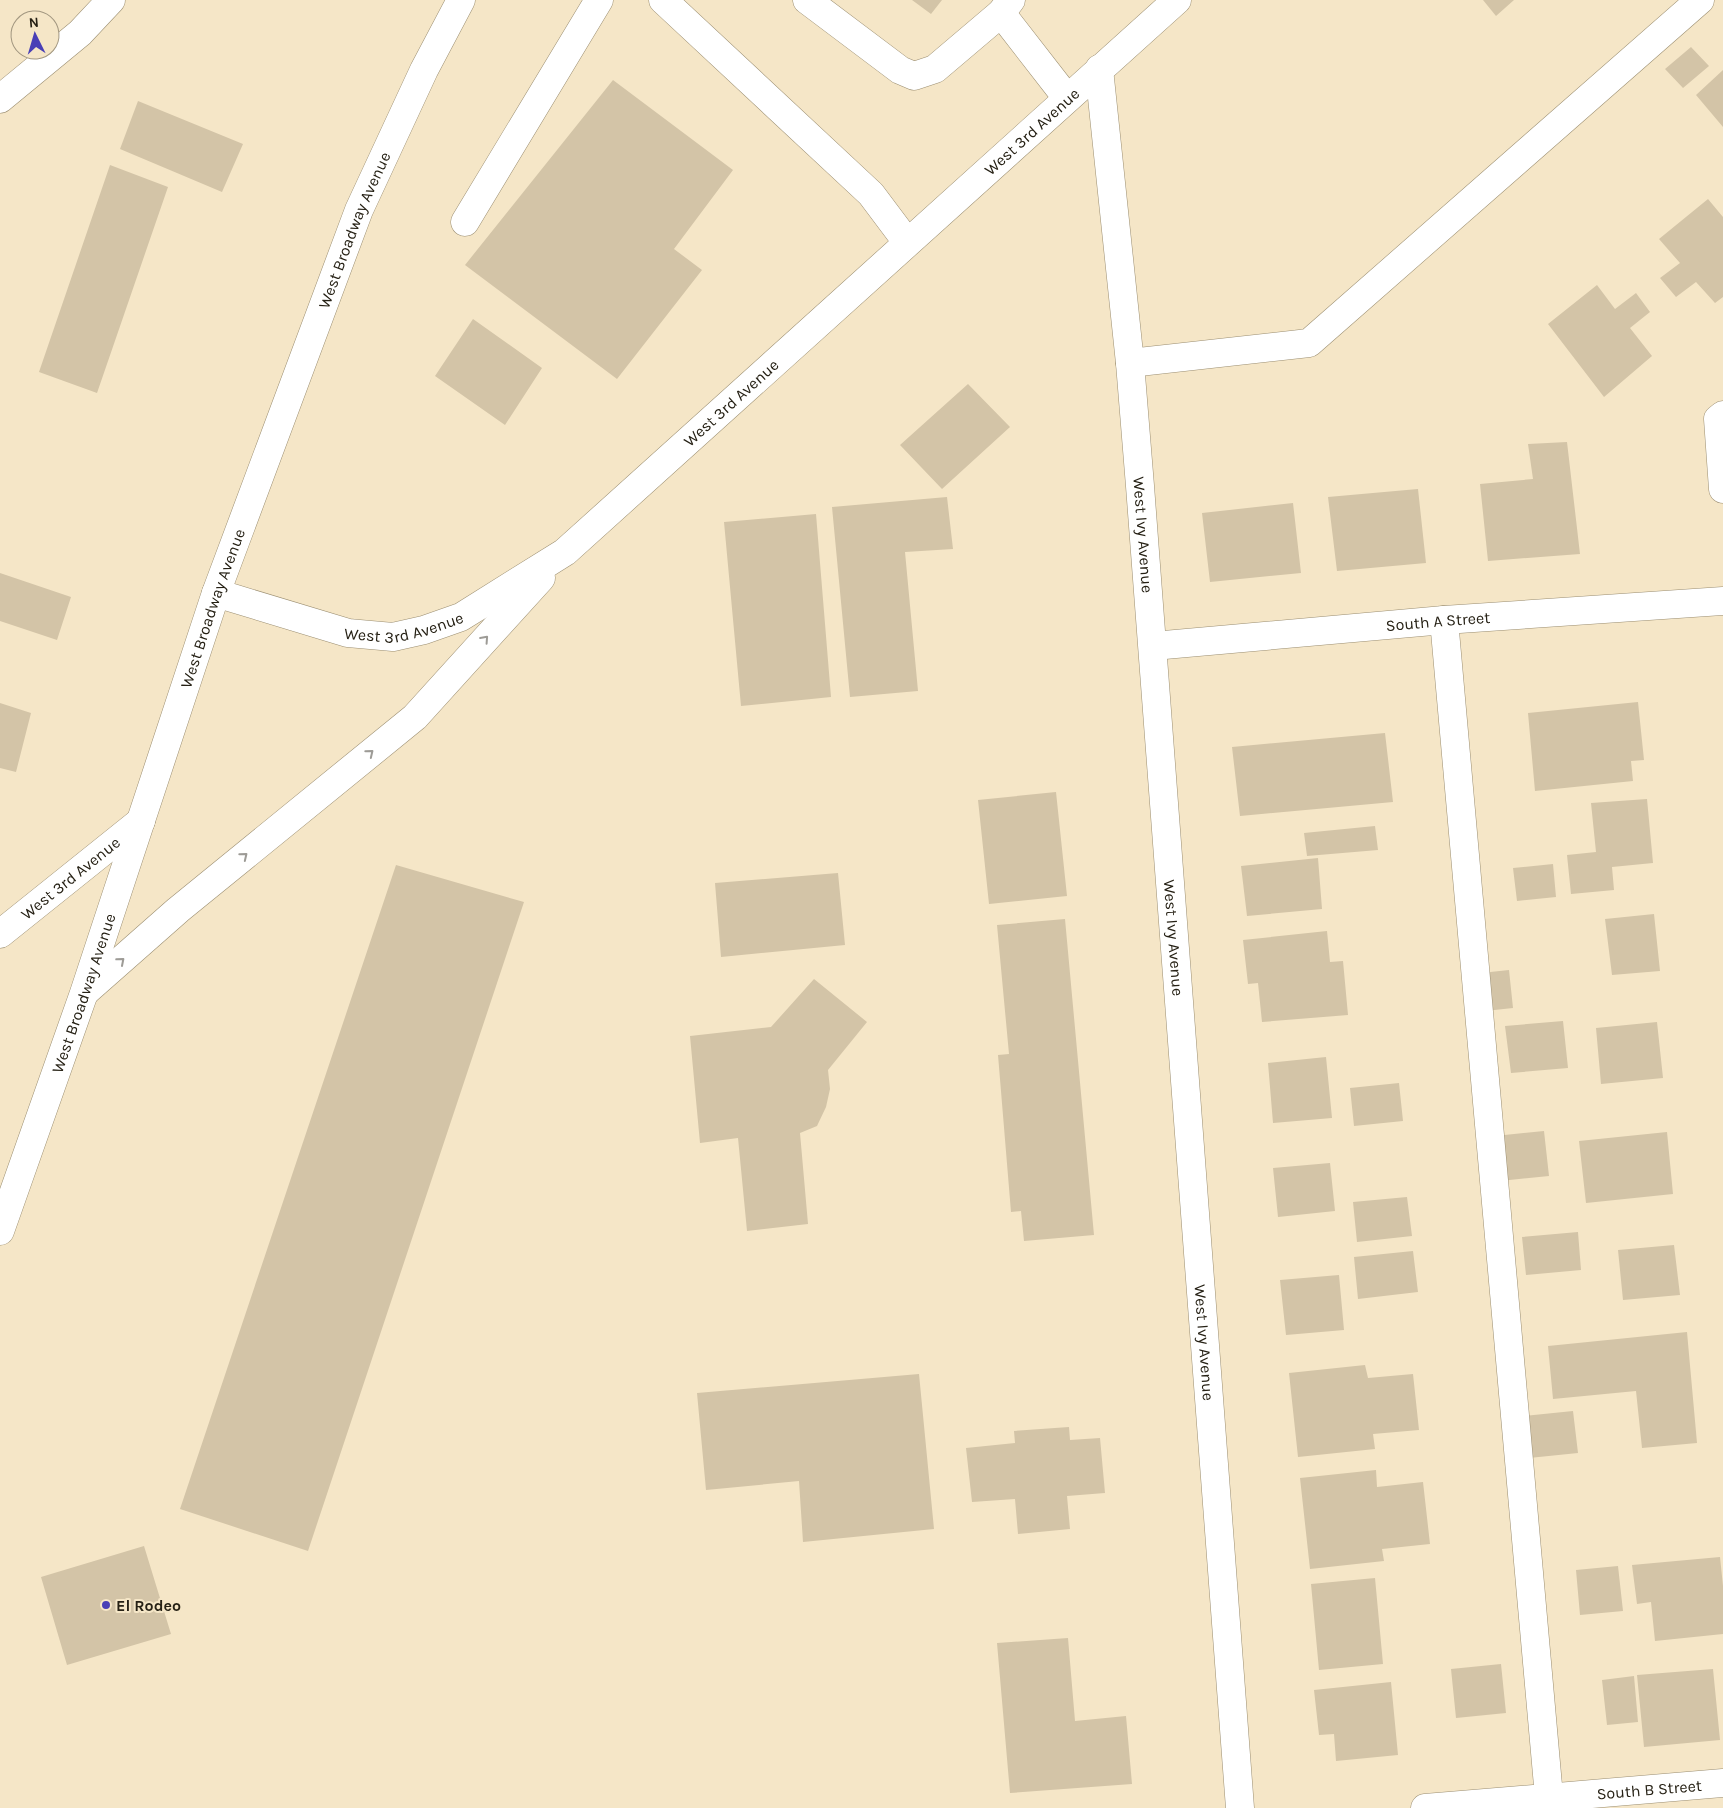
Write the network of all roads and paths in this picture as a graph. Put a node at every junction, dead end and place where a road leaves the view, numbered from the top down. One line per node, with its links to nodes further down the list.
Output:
1 (111, 0): 11 (main road)
2 (461, 0): 18 (main road, West Broadway Avenue)
3 (599, 0): 12 (main road)
4 (663, 0): 13 (main road)
5 (807, 0): 8 (main road)
6 (1177, 0): 9 (main road, West 3rd Avenue)
7 (1700, 0): 14 (main road)
8 (1006, 6): 10 (main road)
9 (1099, 69): 10 (main road, West 3rd Avenue); 14 (main road, West Ivy Avenue)
10 (1067, 98): 13 (main road, West 3rd Avenue)
11 (0, 99)
12 (465, 222)
13 (908, 242): 17 (main road, West 3rd Avenue)
14 (1130, 363): 21 (main road, West Ivy Avenue)
15 (1723, 415): 16 (main road)
16 (1723, 489)
17 (564, 552): 18 (main road, West 3rd Avenue); 24 (main road, one-way to 17)
18 (216, 594): 22 (main road, West Broadway Avenue)
19 (1723, 601): 20 (main road, South A Street)
20 (1444, 620): 21 (main road, South A Street); 27 (main road)
21 (1153, 646): 28 (main road, West Ivy Avenue)
22 (141, 821): 23 (main road, West 3rd Avenue); 24 (main road, West Broadway Avenue)
23 (0, 934)
24 (84, 993): 25 (main road, West Broadway Avenue)
25 (0, 1231)
26 (1723, 1783): 27 (main road, South B Street)
27 (1550, 1803): 29 (main road, South B Street)
28 (1240, 1808)
29 (1425, 1808)

